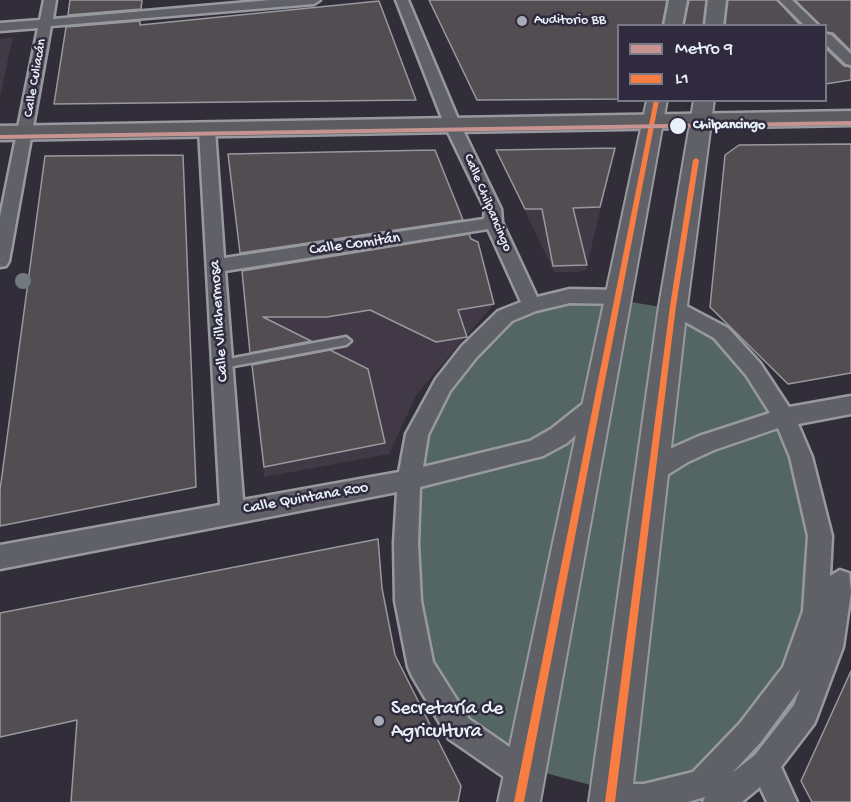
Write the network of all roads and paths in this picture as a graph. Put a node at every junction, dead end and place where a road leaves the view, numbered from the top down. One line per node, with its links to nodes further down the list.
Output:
1 (50, 0): 7 (street, Calle Culiacán)
2 (314, 0): 7 (street)
3 (402, 0): 17 (street, Calle Chilpancingo)
4 (678, 0): 8 (main road)
5 (717, 0): 9 (main road)
6 (785, 0): 10 (street)
7 (46, 23): 11 (street); 20 (street, Calle Culiacán)
8 (673, 24)
9 (714, 24)
10 (811, 24)
11 (0, 27)
12 (827, 40): 13 (street)
13 (851, 61)
14 (655, 112): 15 (main road); 17 (main road); 24 (main road)
15 (703, 112): 16 (main road); 26 (main road)
16 (851, 118)
17 (453, 126): 18 (main road); 21 (street, Calle Chilpancingo)
18 (207, 130): 20 (main road); 23 (street, Calle Villahermosa)
19 (0, 133): 20 (main road)
20 (26, 133): 22 (street, Calle Culiacán)
21 (494, 222): 23 (street, Calle Comitán); 25 (street, Calle Chilpancingo)
22 (0, 261)
23 (216, 266): 28 (street, Calle Villahermosa)
24 (618, 297): 25 (street); 29 (main road)
25 (532, 305): 33 (street)
26 (673, 306): 31 (street); 32 (main road)
27 (346, 340): 28 (lane)
28 (223, 364): 34 (street, Calle Villahermosa)
29 (597, 404): 33 (street, Calle Quintana Roo); 38 (main road)
30 (851, 405): 31 (street)
31 (784, 417): 32 (street); 39 (street)
32 (651, 475): 39 (main road)
33 (410, 480): 34 (street, Calle Quintana Roo); 38 (street)
34 (232, 512): 35 (street, Calle Quintana Roo)
35 (0, 558)
36 (840, 582): 37 (street)
37 (765, 765): 40 (street); 41 (street)
38 (522, 788)
39 (611, 800)
40 (718, 802)
41 (782, 802)

